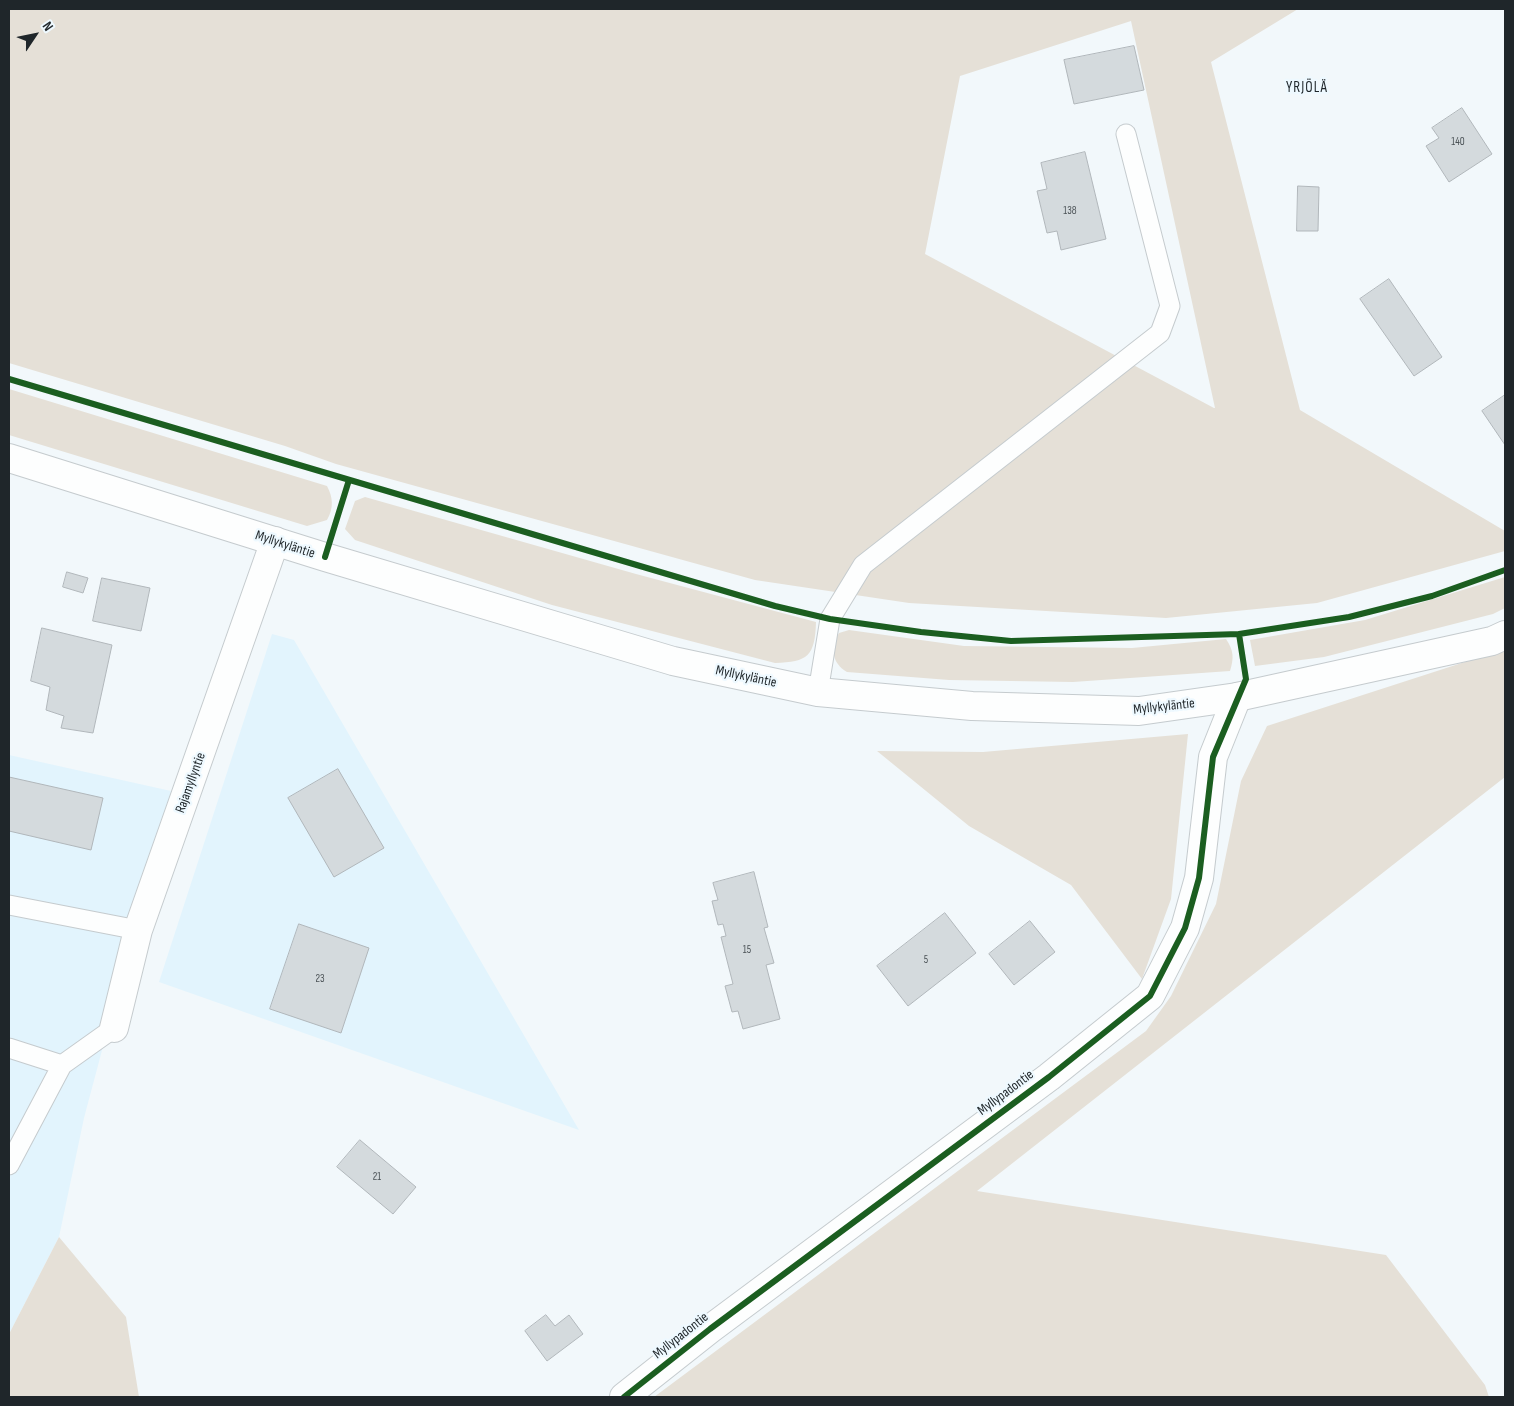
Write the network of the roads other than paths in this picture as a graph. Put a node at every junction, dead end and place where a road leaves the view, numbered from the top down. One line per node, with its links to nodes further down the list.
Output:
1 (1126, 134): 5 (lane)
2 (9, 458): 3 (main road, Myllykyläntie)
3 (275, 541): 5 (main road, Myllykyläntie); 8 (main road, Rajamyllyntie)
4 (1505, 636): 6 (main road, Myllykyläntie)
5 (818, 692): 6 (main road, Myllykyläntie)
6 (1237, 697): 13 (main road, Myllypadontie)
7 (9, 905): 8 (lane)
8 (138, 930): 9 (main road, Rajamyllyntie)
9 (114, 1028): 11 (lane)
10 (9, 1048): 11 (lane)
11 (62, 1065): 12 (lane)
12 (9, 1165)
13 (624, 1397)

